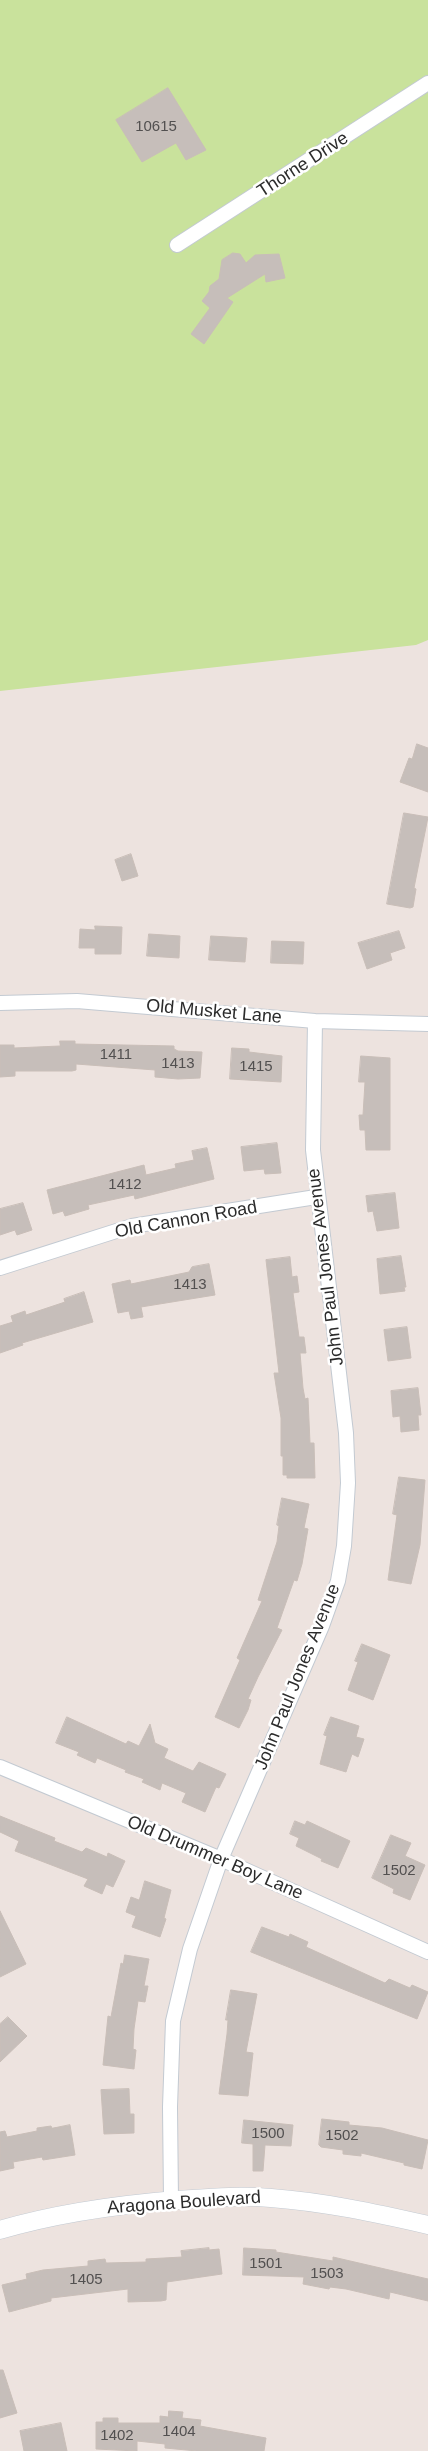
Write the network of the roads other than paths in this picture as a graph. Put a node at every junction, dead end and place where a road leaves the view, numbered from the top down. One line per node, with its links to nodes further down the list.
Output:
1 (428, 83): 2 (street, Thorne Drive)
2 (177, 245)
3 (0, 1003): 4 (street, Old Musket Lane)
4 (315, 1021): 5 (street, Old Musket Lane); 6 (street, John Paul Jones Avenue)
5 (428, 1024)
6 (316, 1197): 7 (street, Old Cannon Road); 9 (street, John Paul Jones Avenue)
7 (0, 1268)
8 (0, 1767): 9 (street, Old Drummer Boy Lane)
9 (221, 1860): 10 (street, Old Drummer Boy Lane); 11 (street, John Paul Jones Avenue)
10 (428, 1952)
11 (172, 2201): 12 (street, Aragona Boulevard); 13 (street, Aragona Boulevard)
12 (428, 2225)
13 (0, 2230)

